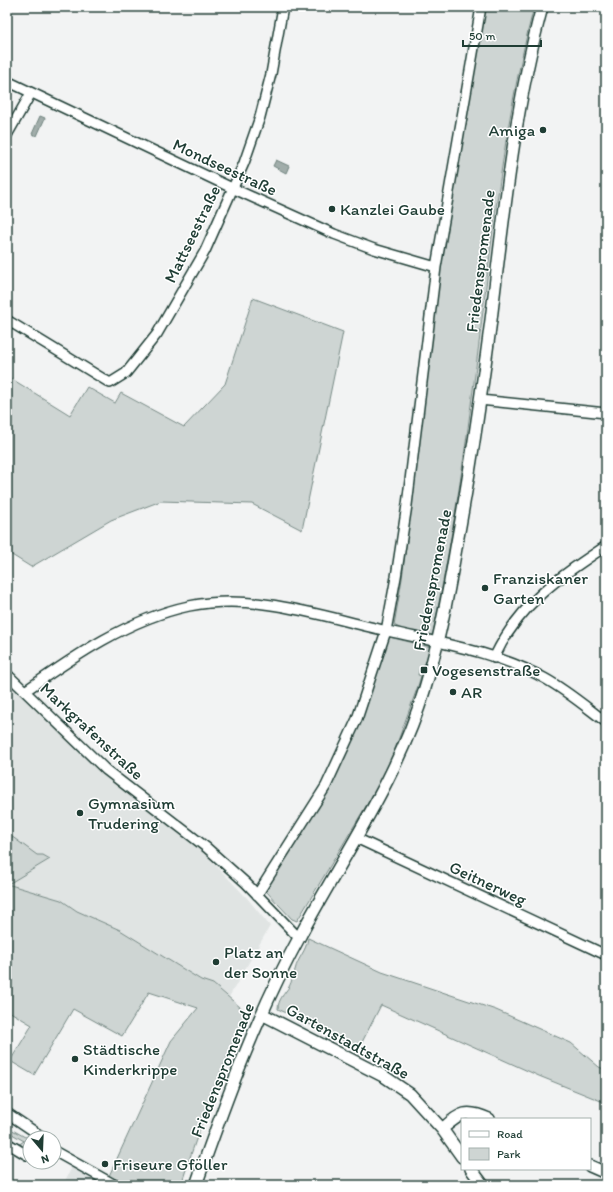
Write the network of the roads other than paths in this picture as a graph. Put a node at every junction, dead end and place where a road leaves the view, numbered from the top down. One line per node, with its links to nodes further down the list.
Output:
1 (283, 7): 7 (street, Mattseestraße)
2 (481, 7): 8 (street, Friedenspromenade)
3 (542, 7): 10 (street, Friedenspromenade)
4 (7, 81): 5 (street, Mondseestraße)
5 (31, 93): 6 (street); 7 (street, Mondseestraße)
6 (7, 135)
7 (232, 188): 8 (street, Mondseestraße); 9 (street, Mattseestraße)
8 (436, 267): 13 (street, Friedenspromenade)
9 (7, 320)
10 (480, 400): 11 (street); 14 (street, Friedenspromenade)
11 (606, 413)
12 (606, 546): 15 (street)
13 (386, 631): 14 (street); 17 (street); 20 (street, Friedenspromenade)
14 (438, 643): 15 (street); 19 (street, Friedenspromenade)
15 (494, 658): 18 (street)
16 (7, 674): 17 (street, Markgrafenstraße)
17 (25, 690): 20 (street, Markgrafenstraße)
18 (606, 722)
19 (356, 838): 21 (street, Friedenspromenade); 22 (street, Geitnerweg)
20 (257, 895): 21 (street, Markgrafenstraße)
21 (299, 938): 23 (street, Friedenspromenade)
22 (606, 955)
23 (262, 1014): 26 (street, Gartenstadtstraße); 36 (street, Friedenspromenade)
24 (7, 1114): 27 (street)
25 (487, 1118): 26 (street)
26 (442, 1129): 31 (street, Gartenstadtstraße)
27 (32, 1130)
28 (7, 1143): 29 (street)
29 (22, 1152)
30 (62, 1155): 35 (street)
31 (461, 1156)
32 (591, 1166): 34 (street)
33 (472, 1170): 37 (street)
34 (606, 1173)
35 (115, 1185)
36 (196, 1185)
37 (483, 1185)

